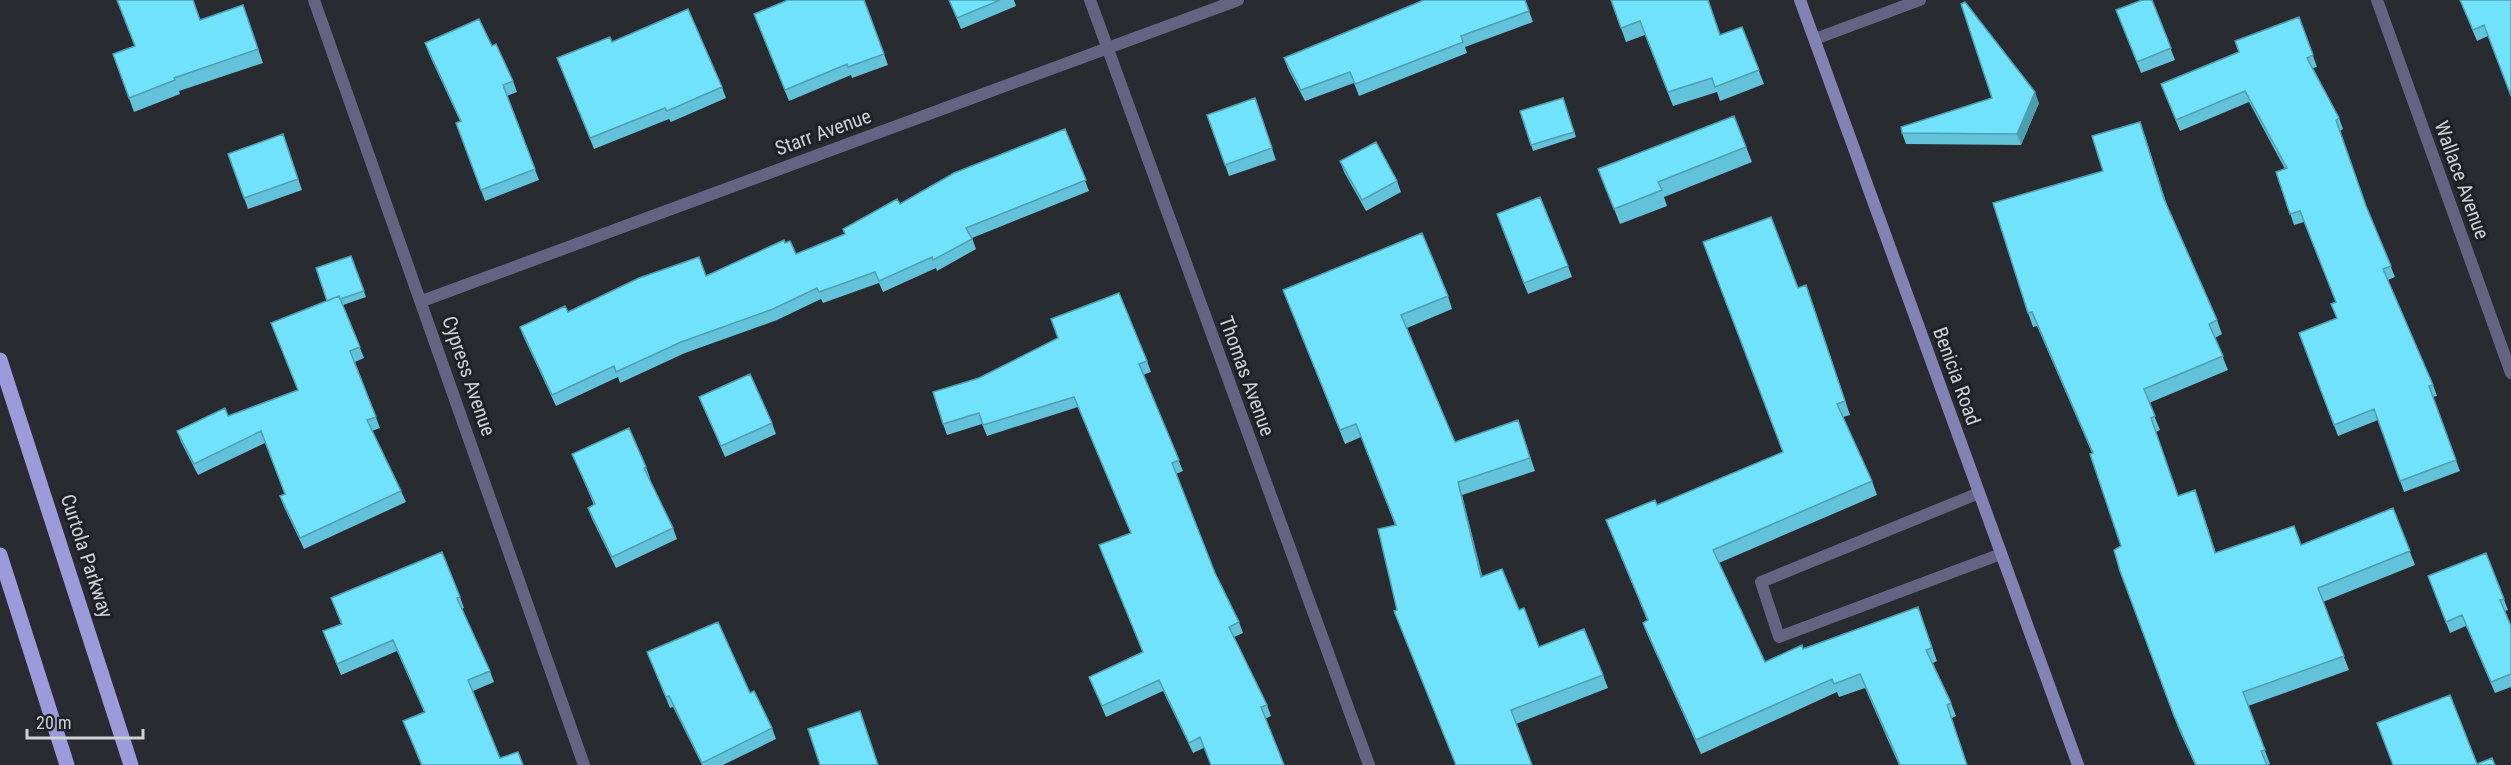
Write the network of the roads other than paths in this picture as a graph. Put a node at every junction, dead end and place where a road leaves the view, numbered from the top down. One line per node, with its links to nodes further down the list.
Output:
1 (314, 0): 9 (street, Cypress Avenue)
2 (1090, 0): 8 (street, Thomas Avenue)
3 (1238, 0): 8 (street, Starr Avenue)
4 (1800, 0): 7 (main road, Benicia Road)
5 (1920, 0): 7 (street)
6 (2377, 0): 11 (street, Wallace Avenue)
7 (1815, 39): 12 (main road, Benicia Road)
8 (1107, 48): 9 (street, Starr Avenue); 18 (street, Thomas Avenue)
9 (422, 302): 17 (street, Cypress Avenue)
10 (0, 360): 16 (main road, Curtola Parkway)
11 (2511, 373)
12 (1979, 493): 13 (main road, Benicia Road); 13 (street)
13 (2001, 554): 19 (main road, Benicia Road)
14 (0, 555): 15 (main road)
15 (67, 765)
16 (131, 765)
17 (584, 765)
18 (1369, 765)
19 (2078, 765)

